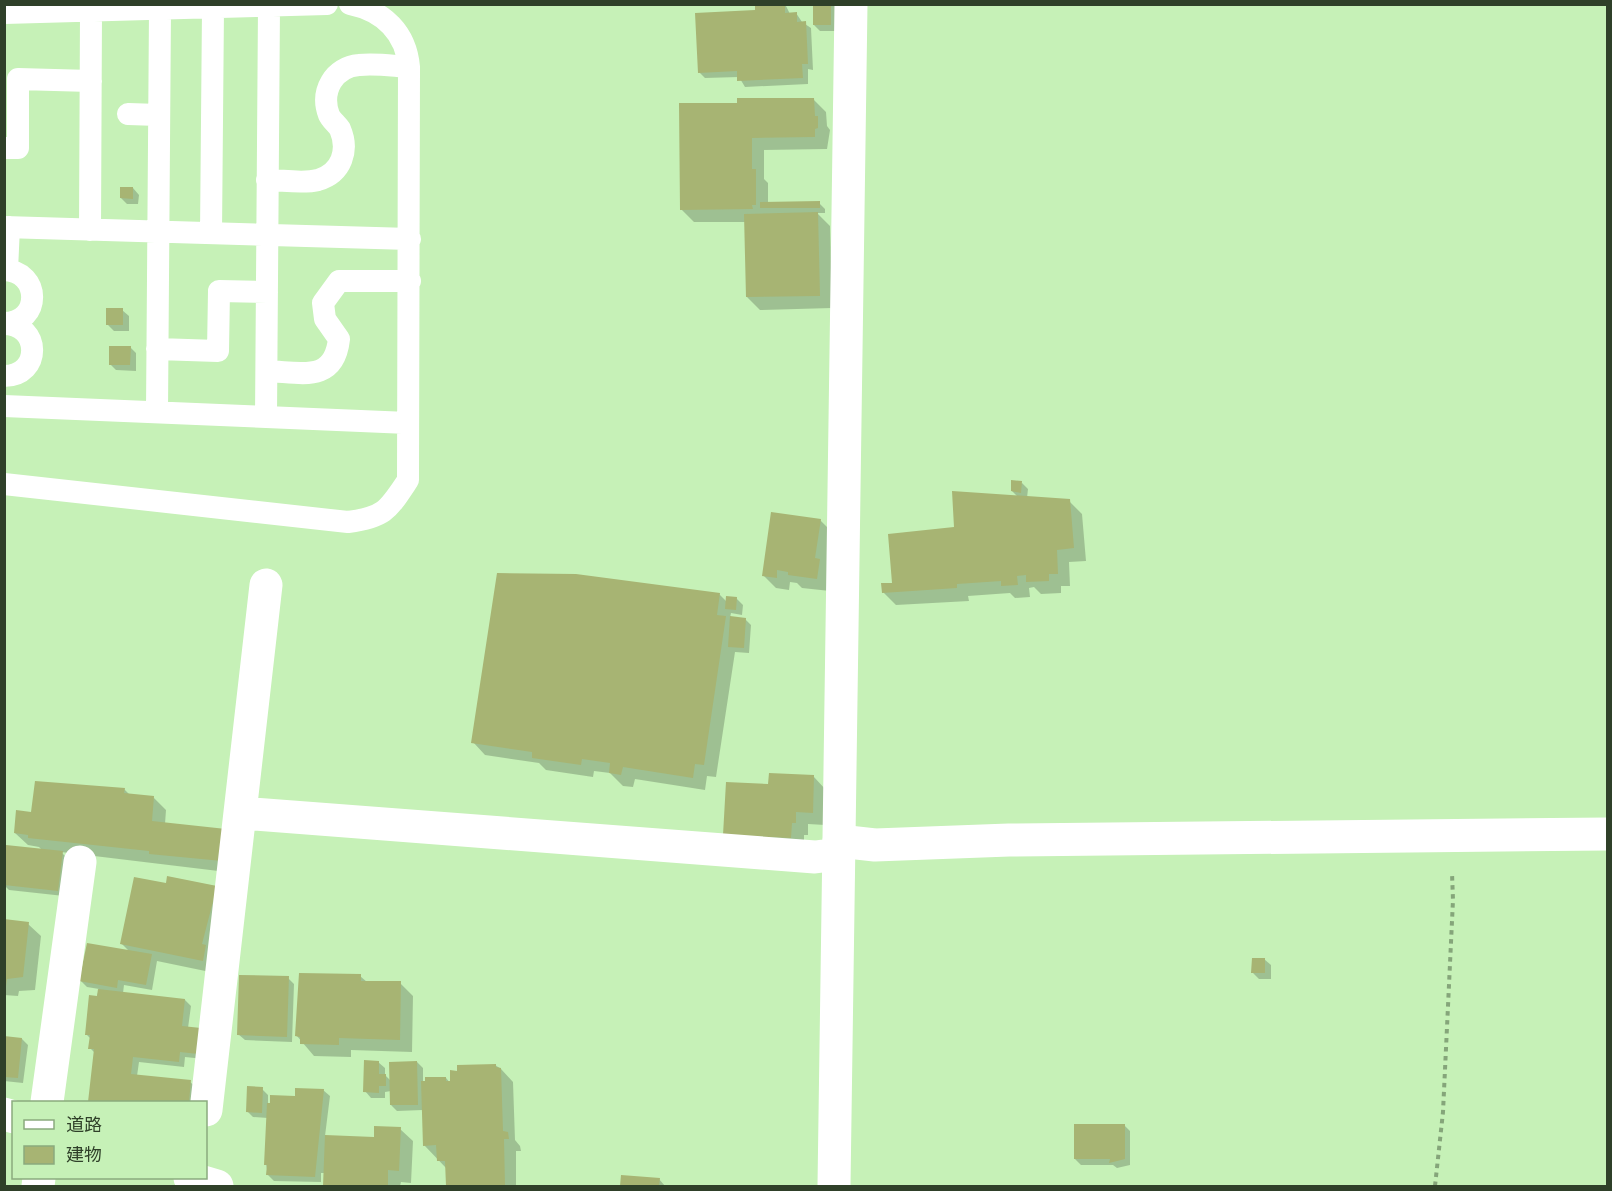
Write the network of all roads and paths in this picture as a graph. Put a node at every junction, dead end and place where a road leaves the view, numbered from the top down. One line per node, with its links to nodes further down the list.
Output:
1 (327, 4): 4 (lane)
2 (350, 4): 9 (lane)
3 (851, 4): 37 (street)
4 (268, 6): 5 (lane); 14 (lane)
5 (213, 8): 6 (lane); 18 (lane)
6 (160, 10): 7 (lane); 12 (lane)
7 (92, 11): 8 (lane); 10 (lane)
8 (4, 13)
9 (410, 67): 14 (lane); 20 (lane)
10 (91, 81): 13 (lane); 16 (lane)
11 (128, 114): 12 (lane)
12 (159, 115): 17 (lane)
13 (4, 148)
14 (267, 180): 19 (lane)
15 (7, 227): 16 (lane); 21 (lane)
16 (90, 230): 17 (lane)
17 (158, 231): 18 (lane); 25 (lane)
18 (212, 233): 19 (lane)
19 (267, 235): 20 (lane); 23 (lane)
20 (410, 239): 22 (lane)
21 (6, 270): 24 (lane)
22 (410, 281): 26 (lane); 31 (lane)
23 (267, 292): 25 (lane); 26 (lane)
24 (5, 323): 27 (lane)
25 (157, 349): 29 (lane)
26 (267, 370): 30 (lane)
27 (6, 376): 28 (lane)
28 (6, 406): 29 (lane)
29 (157, 412): 30 (lane)
30 (266, 417): 31 (lane)
31 (408, 423): 32 (lane)
32 (4, 484)
33 (266, 585): 34 (street)
34 (240, 813): 37 (street); 40 (street)
35 (1608, 834): 36 (street)
36 (1450, 835): 37 (street); 42 (path)
37 (839, 848): 41 (street)
38 (80, 862): 39 (street)
39 (47, 1101)
40 (207, 1101)
41 (834, 1186)
42 (1435, 1186)

